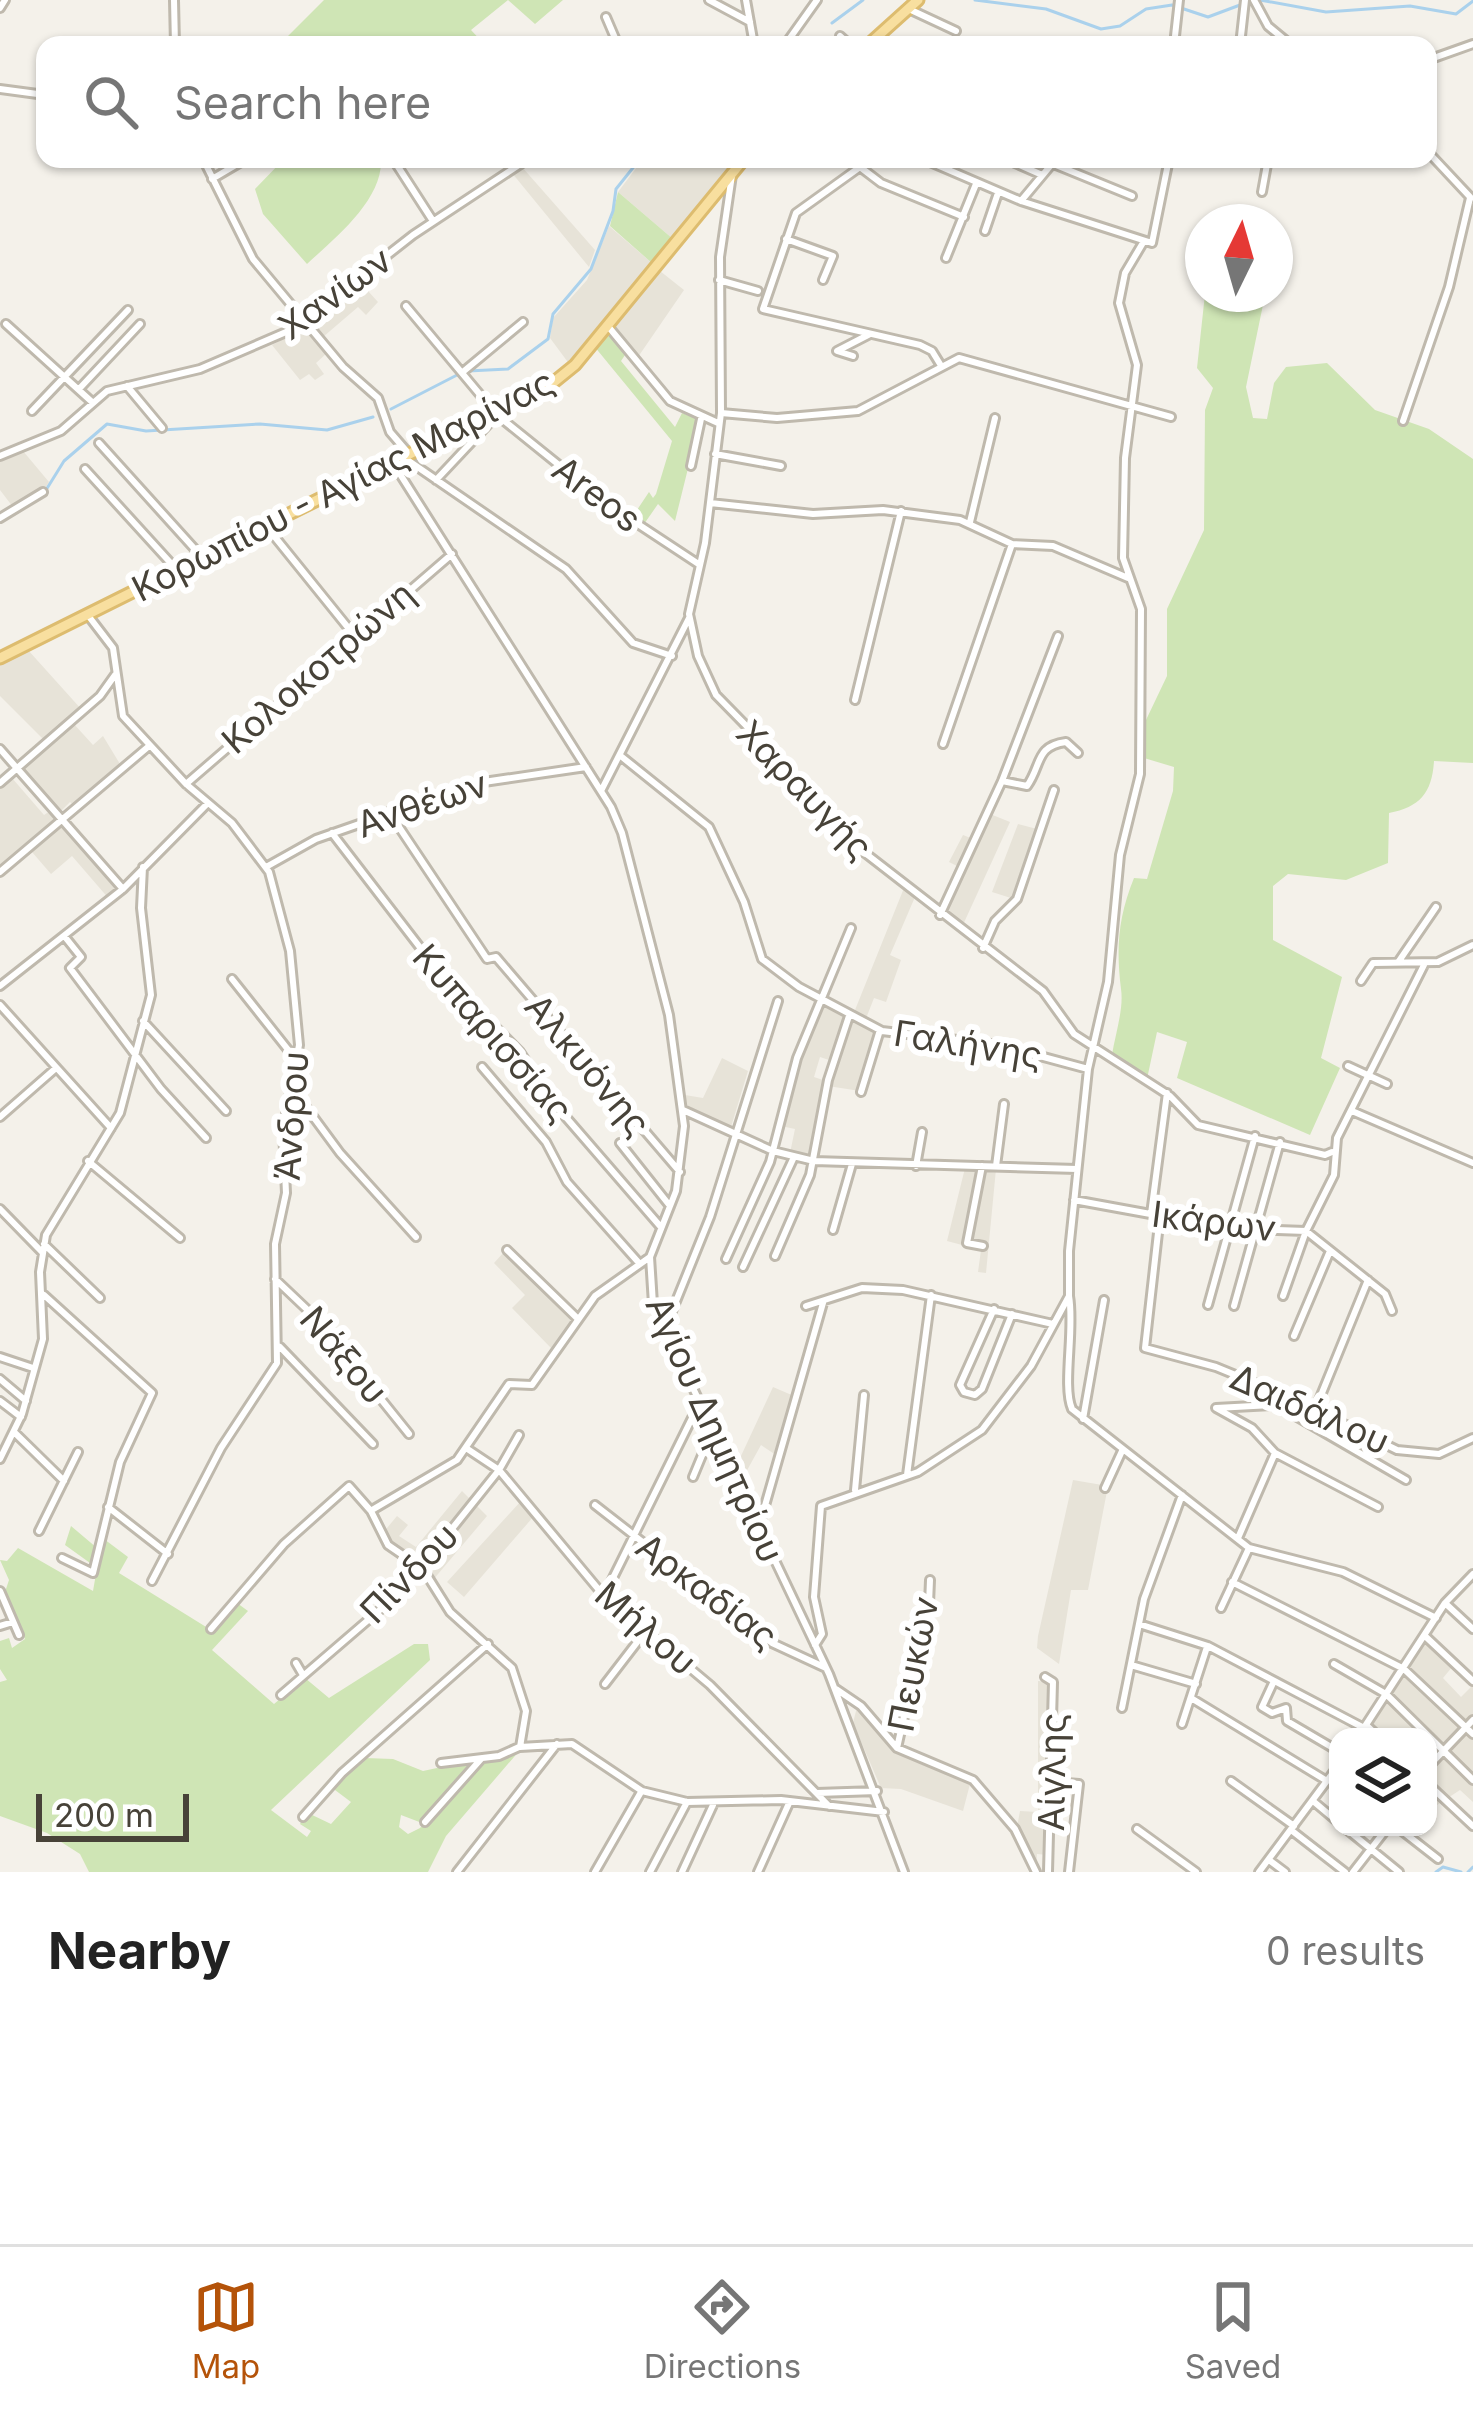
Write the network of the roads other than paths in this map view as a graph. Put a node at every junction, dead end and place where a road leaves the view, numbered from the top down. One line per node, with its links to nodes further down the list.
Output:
1 (5, 0): 10 (street)
2 (174, 0): 15 (street)
3 (709, 0): 13 (street)
4 (746, 0): 13 (street)
5 (817, 0): 18 (street)
6 (918, 0): 11 (main road)
7 (1179, 0): 20 (street)
8 (1245, 0): 21 (street)
9 (1254, 0): 22 (street)
10 (0, 8)
11 (909, 9): 14 (street); 19 (main road)
12 (606, 17): 16 (street)
13 (750, 22): 17 (street)
14 (956, 31)
15 (175, 36)
16 (614, 36)
17 (752, 36)
18 (791, 36)
19 (878, 36)
20 (1175, 36)
21 (1241, 36)
22 (1281, 36)
23 (1473, 44): 24 (street)
24 (1437, 56)
25 (0, 89): 26 (street)
26 (36, 94)
27 (1437, 162): 49 (street)
28 (207, 168): 44 (street, Αγίου Δημητρίου)
29 (231, 168): 44 (street)
30 (399, 168): 52 (street)
31 (513, 168): 41 (street, Χανίων)
32 (736, 168): 42 (main road, Κορωπίου - Αγίας Μαρίνας)
33 (855, 168): 54 (street)
34 (867, 168): 51 (street)
35 (942, 168): 45 (street)
36 (1026, 168): 43 (street)
37 (1046, 168): 43 (street)
38 (1069, 168): 48 (street)
39 (1168, 168): 55 (street)
40 (1266, 168): 46 (street)
41 (510, 170): 52 (street, Χανίων)
42 (730, 174): 57 (street); 66 (main road, Κορωπίου - Αγίας Μαρίνας)
43 (1040, 174): 50 (street)
44 (212, 179): 62 (street, Αγίου Δημητρίου)
45 (976, 184): 47 (street); 51 (street)
46 (1262, 192)
47 (998, 193): 50 (street); 53 (street)
48 (1132, 196)
49 (1471, 199): 82 (street)
50 (1021, 201): 55 (street)
51 (964, 218): 56 (street)
52 (433, 221): 62 (street, Χανίων)
53 (985, 231)
54 (786, 239): 58 (street); 67 (street)
55 (1144, 241): 75 (street)
56 (946, 258)
57 (719, 280): 59 (street); 78 (street)
58 (823, 280)
59 (758, 291)
60 (406, 306): 70 (street, Areos)
61 (128, 310): 71 (street)
62 (306, 322): 72 (street, Χανίων); 88 (street, Αγίου Δημητρίου)
63 (523, 322): 70 (street)
64 (6, 324): 71 (street)
65 (140, 324): 73 (street)
66 (607, 325): 77 (main road, Κορωπίου - Αγίας Μαρίνας); 80 (street)
67 (870, 334): 68 (street); 69 (street)
68 (854, 356)
69 (940, 364): 75 (street); 78 (street)
70 (465, 373): 77 (street, Areos)
71 (66, 378): 73 (street); 76 (street)
72 (127, 386): 74 (street, Χανίων); 84 (street)
73 (79, 388): 74 (street)
74 (92, 402): 87 (street, Χανίων)
75 (1132, 407): 79 (street); 104 (street)
76 (32, 411)
77 (496, 413): 88 (main road, Κορωπίου - Αγίας Μαρίνας); 92 (street); 102 (street, Areos)
78 (721, 413): 83 (street)
79 (1171, 417)
80 (701, 418): 83 (street); 89 (street)
81 (995, 418): 97 (street)
82 (1402, 421)
83 (718, 423): 86 (street)
84 (162, 428)
85 (99, 442): 101 (street)
86 (715, 454): 90 (street); 94 (street)
87 (0, 456)
88 (402, 458): 92 (street); 98 (main road, Κορωπίου - Αγίας Μαρίνας); 100 (street, Αγίου Δημητρίου)
89 (691, 466)
90 (781, 466)
91 (85, 470): 103 (street)
92 (436, 480): 109 (street)
93 (44, 492): 96 (street)
94 (710, 503): 95 (street); 102 (street)
95 (902, 511): 97 (street); 112 (street)
96 (0, 518)
97 (970, 522): 99 (street)
98 (266, 526): 101 (main road, Κορωπίου - Αγίας Μαρίνας); 107 (street)
99 (1012, 544): 104 (street); 113 (street)
100 (452, 554): 107 (street, Κολοκοτρώνη); 119 (street, Αγίου Δημητρίου)
101 (203, 557): 103 (main road, Κορωπίου - Αγίας Μαρίνας)
102 (700, 566): 106 (street)
103 (177, 570): 105 (main road, Κορωπίου - Αγίας Μαρίνας)
104 (1128, 578): 150 (street)
105 (87, 614): 110 (main road, Κορωπίου - Αγίας Μαρίνας); 111 (street, Άνδρου)
106 (689, 618): 109 (street); 134 (street, Χαραυγής)
107 (354, 634): 122 (street, Κολοκοτρώνη)
108 (1058, 636): 120 (street)
109 (672, 656): 117 (street)
110 (0, 658)
111 (116, 675): 114 (street, Άνδρου); 118 (street)
112 (855, 700)
113 (943, 744)
114 (149, 746): 122 (street, Άνδρου); 127 (street)
115 (0, 748): 118 (street)
116 (1078, 753): 120 (street)
117 (622, 757): 124 (street); 145 (street, Γαλήνης)
118 (18, 767): 121 (street); 127 (street)
119 (586, 767): 124 (street, Αγίου Δημητρίου); 126 (street, Ανθέων)
120 (1002, 782): 134 (street)
121 (0, 783)
122 (186, 784): 125 (street, Άνδρου)
123 (1054, 790): 138 (street)
124 (601, 791): 163 (street, Αγίου Δημητρίου)
125 (207, 804): 129 (street); 130 (street, Άνδρου)
126 (389, 812): 128 (street, Ανθέων); 185 (street, Αλκυόνης)
127 (64, 819): 131 (street); 132 (street)
128 (332, 833): 130 (street, Ανθέων); 190 (street, Κυπαρισσίας)
129 (143, 867): 132 (street); 148 (street)
130 (266, 867): 152 (street, Άνδρου)
131 (0, 872)
132 (123, 889): 136 (street)
133 (1436, 907): 139 (street)
134 (940, 915): 138 (street, Χαραυγής)
135 (851, 928): 145 (street)
136 (64, 936): 143 (street); 151 (street)
137 (1473, 945): 140 (street)
138 (983, 949): 150 (street, Χαραυγής)
139 (1400, 961): 140 (street); 142 (street)
140 (1425, 964): 157 (street)
141 (232, 979): 152 (street)
142 (1361, 981)
143 (0, 986)
144 (778, 1000): 168 (street)
145 (819, 1000): 147 (street, Γαλήνης); 174 (street)
146 (0, 1005): 154 (street)
147 (849, 1016): 149 (street, Γαλήνης); 178 (street)
148 (143, 1020): 151 (street); 164 (street)
149 (880, 1030): 156 (street, Γαλήνης); 160 (street)
150 (1093, 1048): 156 (street); 161 (street, Χαραυγής)
151 (135, 1053): 167 (street); 171 (street)
152 (297, 1061): 159 (street, Άνδρου)
153 (1348, 1066): 157 (street)
154 (57, 1067): 166 (street); 167 (street)
155 (482, 1067): 204 (street)
156 (1088, 1070): 184 (street)
157 (1371, 1076): 158 (street); 165 (street)
158 (1387, 1084)
159 (292, 1088): 195 (street); 206 (street, Άνδρου)
160 (861, 1092)
161 (1167, 1094): 170 (street, Χαραυγής); 189 (street)
162 (1004, 1104): 183 (street)
163 (683, 1110): 168 (street); 185 (street, Αγίου Δημητρίου)
164 (226, 1111)
165 (1352, 1111): 175 (street); 179 (street)
166 (0, 1117)
167 (110, 1128): 177 (street)
168 (734, 1130): 174 (street); 223 (street)
169 (922, 1132): 181 (street)
170 (1255, 1136): 172 (street, Χαραυγής); 191 (street)
171 (206, 1138)
172 (1280, 1142): 175 (street, Χαραυγής); 193 (street)
173 (620, 1143): 187 (street)
174 (773, 1151): 176 (street); 203 (street)
175 (1332, 1152): 194 (street)
176 (794, 1157): 178 (street); 205 (street)
177 (88, 1161): 196 (street); 198 (street)
178 (814, 1161): 180 (street); 201 (street)
179 (1473, 1163)
180 (852, 1164): 181 (street); 192 (street)
181 (916, 1166): 182 (street)
182 (982, 1166): 183 (street); 197 (street)
183 (996, 1166): 184 (street)
184 (1077, 1169): 186 (street)
185 (680, 1172): 187 (street, Αγίου Δημητρίου)
186 (1073, 1200): 189 (street, Ικάρων); 210 (street)
187 (670, 1206): 190 (street, Αγίου Δημητρίου)
188 (0, 1209): 198 (street)
189 (1155, 1215): 191 (street, Ικάρων); 234 (street, Δαιδάλου)
190 (660, 1226): 202 (street, Αγίου Δημητρίου)
191 (1227, 1228): 193 (street, Ικάρων); 216 (street)
192 (833, 1230)
193 (1255, 1230): 194 (street, Ικάρων); 217 (street)
194 (1306, 1231): 199 (street, Ικάρων); 211 (street)
195 (416, 1237)
196 (180, 1238)
197 (983, 1246)
198 (43, 1248): 208 (street); 212 (street)
199 (1331, 1249): 207 (street, Ικάρων); 224 (street)
200 (507, 1250): 221 (street)
201 (775, 1256)
202 (650, 1257): 204 (street); 223 (street, Αγίου Δημητρίου)
203 (726, 1259)
204 (639, 1263): 221 (street)
205 (743, 1267)
206 (275, 1279): 225 (street, Άνδρου); 240 (street, Νάξου)
207 (1368, 1280): 219 (street, Ικάρων); 235 (street)
208 (42, 1293): 227 (street); 260 (street)
209 (931, 1294): 214 (street); 218 (street); 252 (street)
210 (1069, 1296): 222 (street); 237 (street)
211 (1283, 1296)
212 (100, 1298)
213 (1104, 1300): 237 (street)
214 (823, 1302): 215 (street); 263 (street)
215 (806, 1306)
216 (1208, 1306)
217 (1234, 1306)
218 (994, 1310): 220 (street); 220 (street)
219 (1392, 1311)
220 (1012, 1314): 222 (street)
221 (578, 1318): 246 (street)
222 (1053, 1324): 252 (street)
223 (664, 1332): 232 (street, Αγίου Δημητρίου)
224 (1294, 1336)
225 (280, 1346): 244 (street); 268 (street, Άνδρου)
226 (0, 1358): 227 (street)
227 (33, 1368): 231 (street)
228 (0, 1379): 231 (street)
229 (864, 1395): 257 (street)
230 (0, 1401): 236 (street)
231 (26, 1401): 236 (street)
232 (701, 1401): 239 (street, Αγίου Δημητρίου); 265 (street)
233 (1272, 1402): 234 (street); 249 (street); 254 (street)
234 (1299, 1404): 235 (street, Δαιδάλου)
235 (1315, 1411): 243 (street, Δαιδάλου)
236 (21, 1417): 238 (street)
237 (1083, 1419): 247 (street)
238 (14, 1432): 245 (street); 255 (street)
239 (711, 1433): 253 (street); 263 (street, Αγίου Δημητρίου)
240 (410, 1434)
241 (519, 1435): 251 (street, Πίνδου)
242 (0, 1438): 245 (street)
243 (1473, 1438)
244 (373, 1444)
245 (8, 1445): 250 (street)
246 (466, 1448): 251 (street, Μήλου); 262 (street)
247 (1122, 1451): 256 (street); 258 (street)
248 (78, 1452): 255 (street)
249 (1275, 1453): 261 (street); 266 (street)
250 (0, 1459)
251 (499, 1470): 270 (street, Πίνδου); 276 (street, Μήλου)
252 (907, 1476): 257 (street)
253 (693, 1477)
254 (1406, 1480)
255 (64, 1481): 264 (street)
256 (1105, 1489)
257 (855, 1490): 289 (street)
258 (1182, 1495): 266 (street); 281 (street)
259 (595, 1505): 265 (street, Αρκαδίας)
260 (108, 1507): 268 (street); 269 (street)
261 (1378, 1507)
262 (371, 1511): 270 (street); 283 (street)
263 (758, 1530): 289 (street, Αγίου Δημητρίου)
264 (39, 1531)
265 (635, 1536): 276 (street); 294 (street, Αρκαδίας)
266 (1238, 1539): 267 (street)
267 (1249, 1548): 274 (street); 279 (street)
268 (168, 1555): 273 (street, Άνδρου)
269 (62, 1558)
270 (423, 1568): 288 (street); 296 (street, Πίνδου)
271 (1473, 1574): 277 (street)
272 (930, 1580): 314 (street, Πευκών)
273 (152, 1581)
274 (1232, 1582): 278 (street); 295 (street)
275 (0, 1591): 280 (street)
276 (604, 1597): 285 (street, Μήλου)
277 (1445, 1603): 279 (street); 284 (street)
278 (1221, 1608)
279 (1436, 1618): 287 (street)
280 (13, 1622): 282 (street); 286 (street)
281 (1139, 1624): 290 (street); 293 (street)
282 (0, 1626)
283 (212, 1629)
284 (1473, 1629)
285 (645, 1632): 300 (street); 327 (street, Μήλου)
286 (19, 1635)
287 (1425, 1636): 295 (street); 299 (street)
288 (488, 1644): 313 (street); 335 (street)
289 (815, 1645): 294 (street, Αγίου Δημητρίου)
290 (1208, 1646): 298 (street); 301 (street)
291 (296, 1663): 296 (street)
292 (1334, 1664): 303 (street)
293 (1131, 1665): 301 (street); 306 (street)
294 (826, 1668): 302 (street, Αγίου Δημητρίου)
295 (1404, 1669): 303 (street); 309 (street)
296 (303, 1675): 304 (street, Πίνδου)
297 (1045, 1676): 322 (street, Αίγλης)
298 (1275, 1680): 308 (street); 312 (street)
299 (1473, 1681)
300 (605, 1684)
301 (1196, 1684): 305 (street)
302 (833, 1688): 314 (street); 325 (street, Αγίου Δημητρίου)
303 (1386, 1694): 308 (street); 315 (street)
304 (281, 1695)
305 (1191, 1698): 307 (street); 319 (street)
306 (1122, 1708)
307 (1182, 1724)
308 (1365, 1726): 310 (street)
309 (1471, 1727): 315 (street)
310 (1368, 1728)
311 (557, 1744): 313 (street); 324 (street); 346 (street)
312 (1329, 1746)
313 (520, 1747): 317 (street)
314 (897, 1748): 352 (street)
315 (1444, 1751): 316 (street); 320 (street)
316 (1437, 1758)
317 (481, 1759): 318 (street); 336 (street)
318 (441, 1762)
319 (1329, 1776)
320 (1473, 1780)
321 (1231, 1781): 339 (street)
322 (1053, 1782): 353 (street, Αίγλης); 354 (street)
323 (1329, 1782): 329 (street)
324 (642, 1791): 330 (street); 347 (street)
325 (877, 1791): 327 (street); 333 (street, Αγίου Δημητρίου)
326 (1437, 1792): 337 (street)
327 (817, 1793): 332 (street, Μήλου)
328 (790, 1801): 331 (street); 332 (street); 350 (street)
329 (1313, 1801): 334 (street); 339 (street)
330 (687, 1802): 331 (street); 348 (street)
331 (713, 1804): 349 (street)
332 (830, 1807): 333 (street)
333 (886, 1812): 351 (street, Αγίου Δημητρίου)
334 (1329, 1814)
335 (303, 1817)
336 (425, 1822)
337 (1473, 1826)
338 (1137, 1828): 355 (street)
339 (1293, 1828): 344 (street); 358 (street)
340 (1355, 1836): 343 (street)
341 (1381, 1836): 343 (street)
342 (1409, 1836): 345 (street)
343 (1371, 1850): 358 (street); 359 (street)
344 (1268, 1859): 356 (street); 357 (street)
345 (1438, 1859)
346 (457, 1872)
347 (596, 1872)
348 (650, 1872)
349 (682, 1872)
350 (758, 1872)
351 (904, 1872)
352 (1036, 1872)
353 (1048, 1872)
354 (1069, 1872)
355 (1196, 1872)
356 (1258, 1872)
357 (1286, 1872)
358 (1349, 1872)
359 (1399, 1872)

